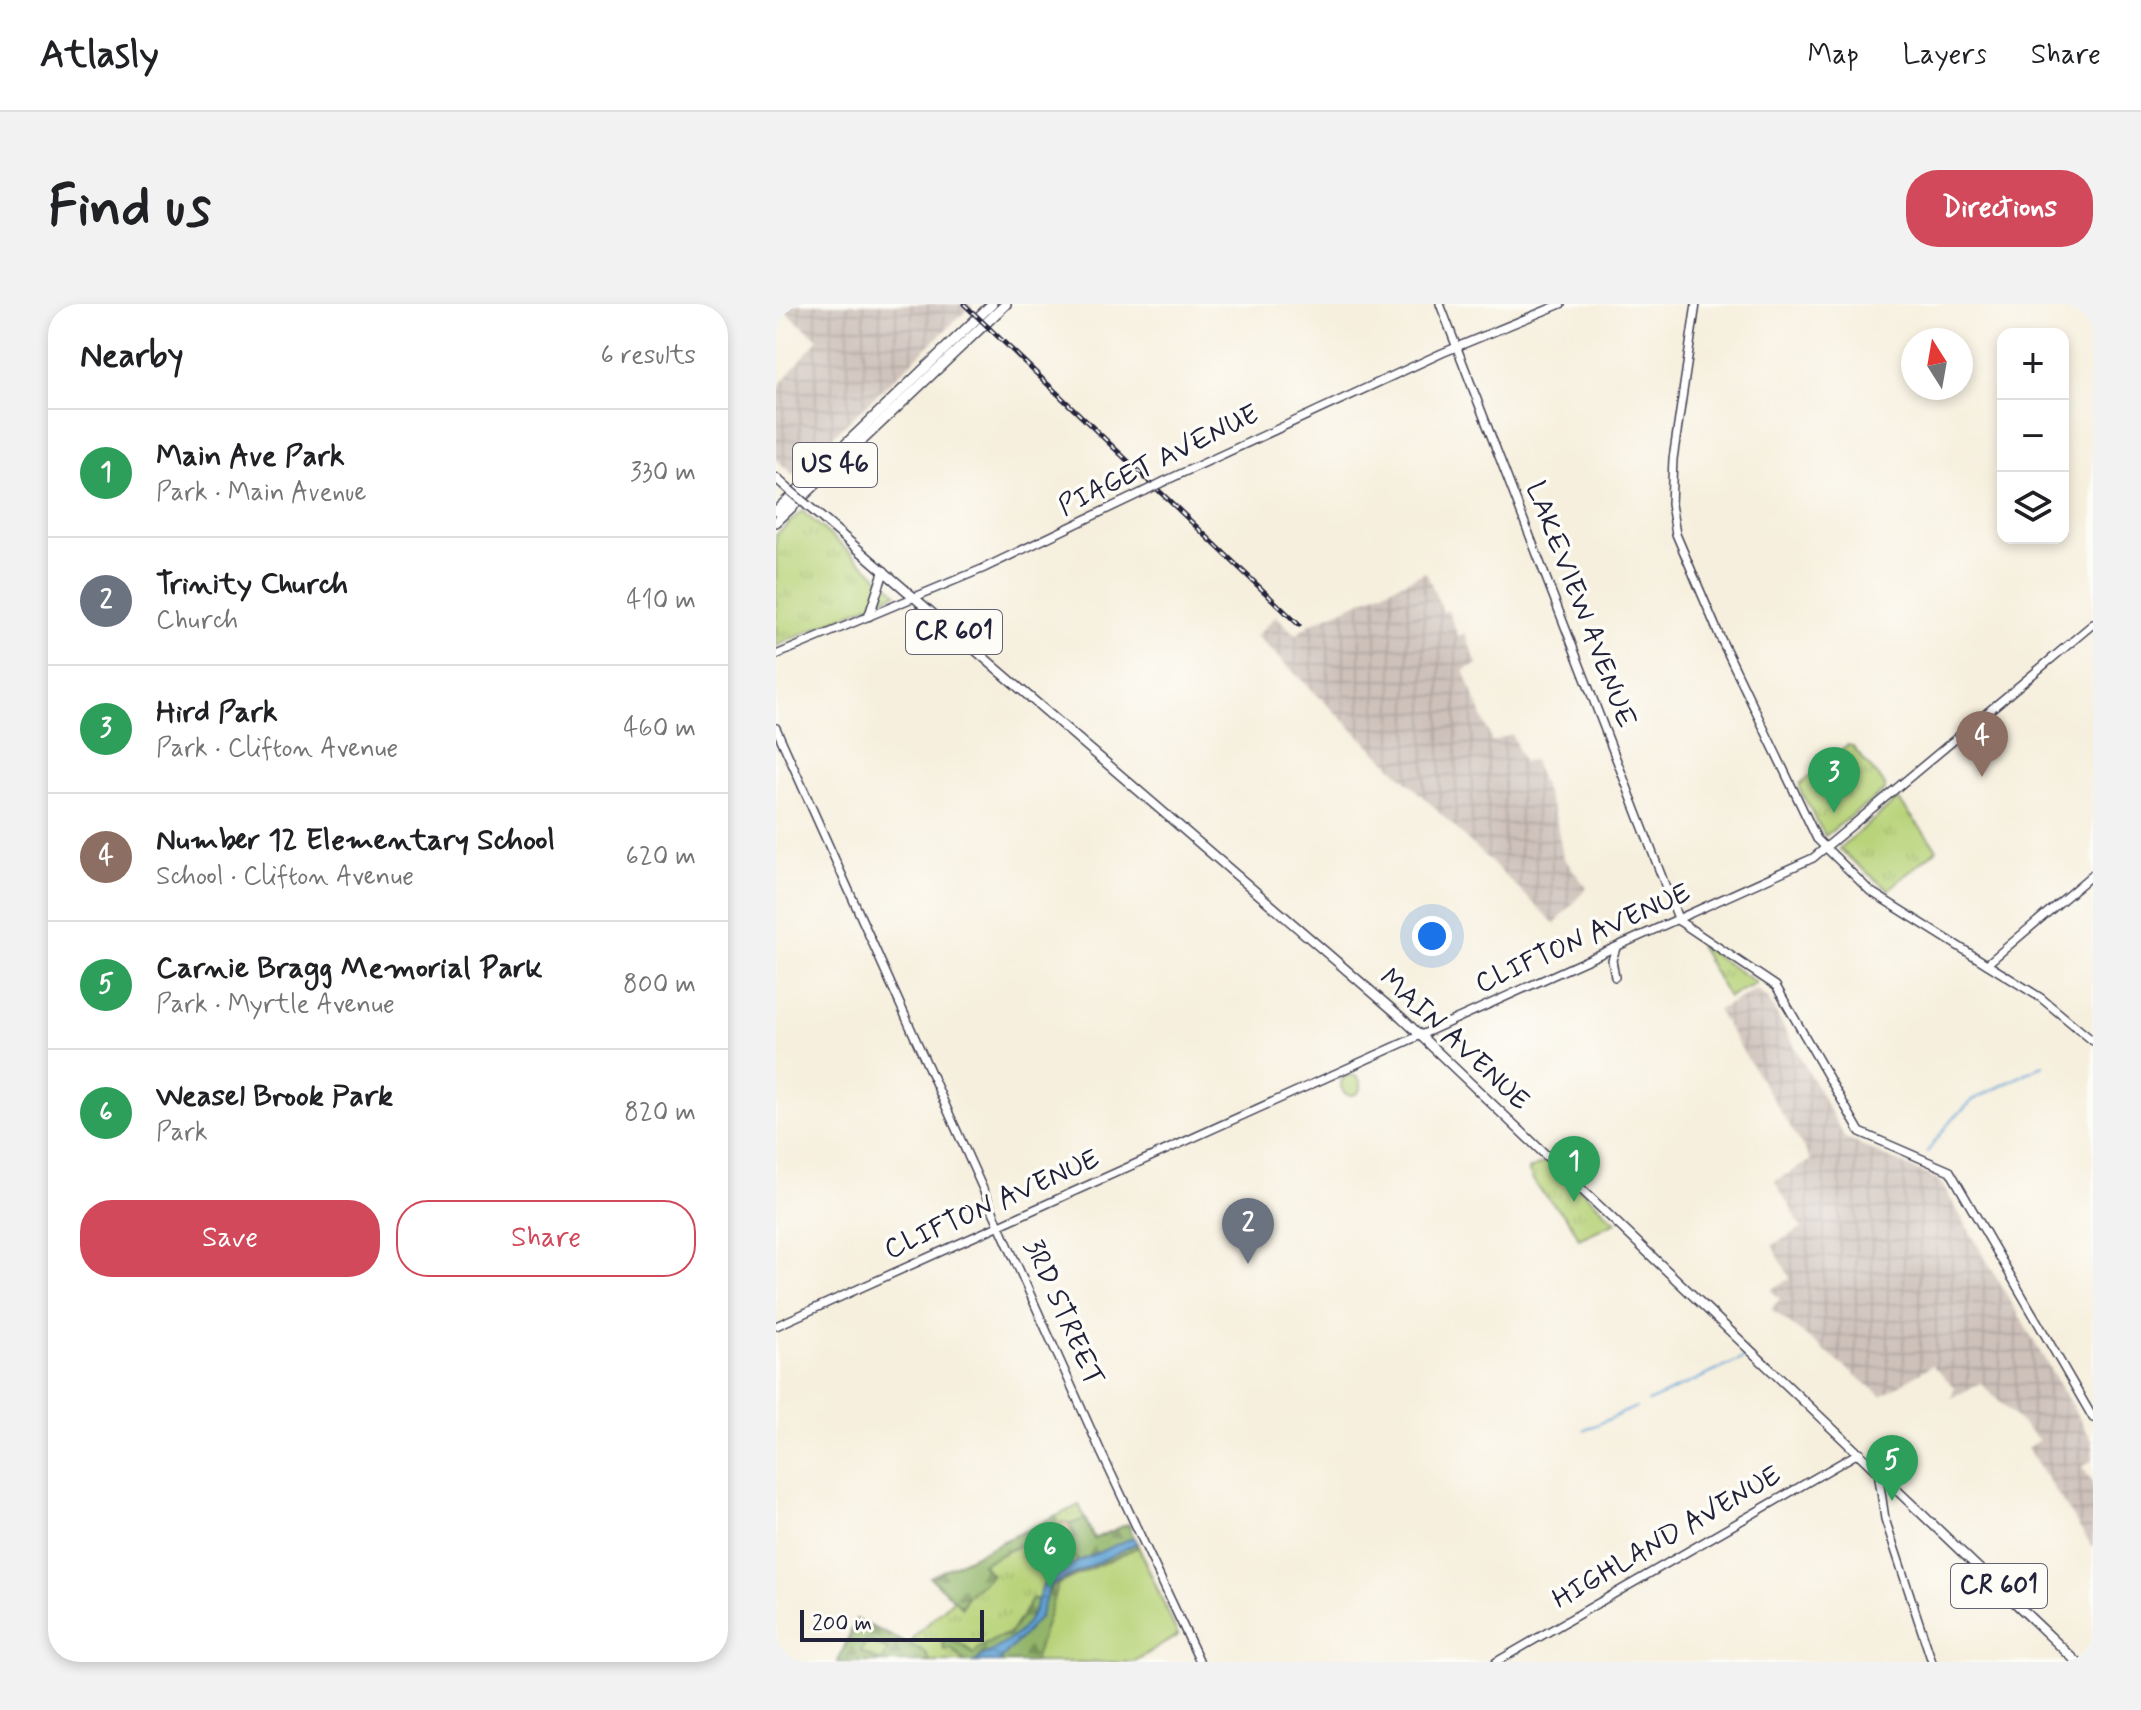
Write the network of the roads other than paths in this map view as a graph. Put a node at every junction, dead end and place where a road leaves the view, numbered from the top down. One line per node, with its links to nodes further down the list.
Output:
1 (992, 304): 8 (highway, US 46)
2 (1006, 304): 9 (highway, US 46)
3 (1440, 304): 6 (main road, LAKEVIEW AVENUE)
4 (1561, 304): 6 (main road, PIAGET AVENUE)
5 (1696, 304): 16 (main road)
6 (1457, 348): 11 (main road, PIAGET AVENUE, bridge); 18 (main road, LAKEVIEW AVENUE)
7 (776, 478): 10 (main road, MAIN AVENUE / CR 601, bridge)
8 (776, 511)
9 (776, 522)
10 (884, 571): 11 (main road, MAIN AVENUE / CR 601); 12 (main road)
11 (914, 597): 12 (main road, PIAGET AVENUE); 22 (main road, MAIN AVENUE / CR 601)
12 (869, 616): 14 (main road, PIAGET AVENUE)
13 (2093, 624): 16 (main road, CLIFTON AVENUE)
14 (776, 655)
15 (776, 728): 24 (main road, 3RD STREET)
16 (1824, 849): 18 (main road, CLIFTON AVENUE); 20 (main road)
17 (2093, 874): 20 (main road)
18 (1679, 921): 19 (main road, CLIFTON AVENUE); 26 (main road)
19 (1617, 947): 21 (main road); 22 (main road, CLIFTON AVENUE)
20 (1987, 964): 23 (main road)
21 (1615, 977)
22 (1422, 1036): 24 (main road, CLIFTON AVENUE); 27 (main road, MAIN AVENUE / CR 601)
23 (2093, 1041)
24 (999, 1226): 25 (main road, CLIFTON AVENUE); 29 (main road, 3RD STREET)
25 (776, 1326)
26 (2093, 1418)
27 (1860, 1452): 28 (main road, MAIN AVENUE / CR 601); 30 (main road, HIGHLAND AVENUE)
28 (1877, 1469): 31 (main road); 32 (main road, MAIN AVENUE / CR 601)
29 (1200, 1662)
30 (1496, 1662)
31 (1932, 1662)
32 (2077, 1662)

